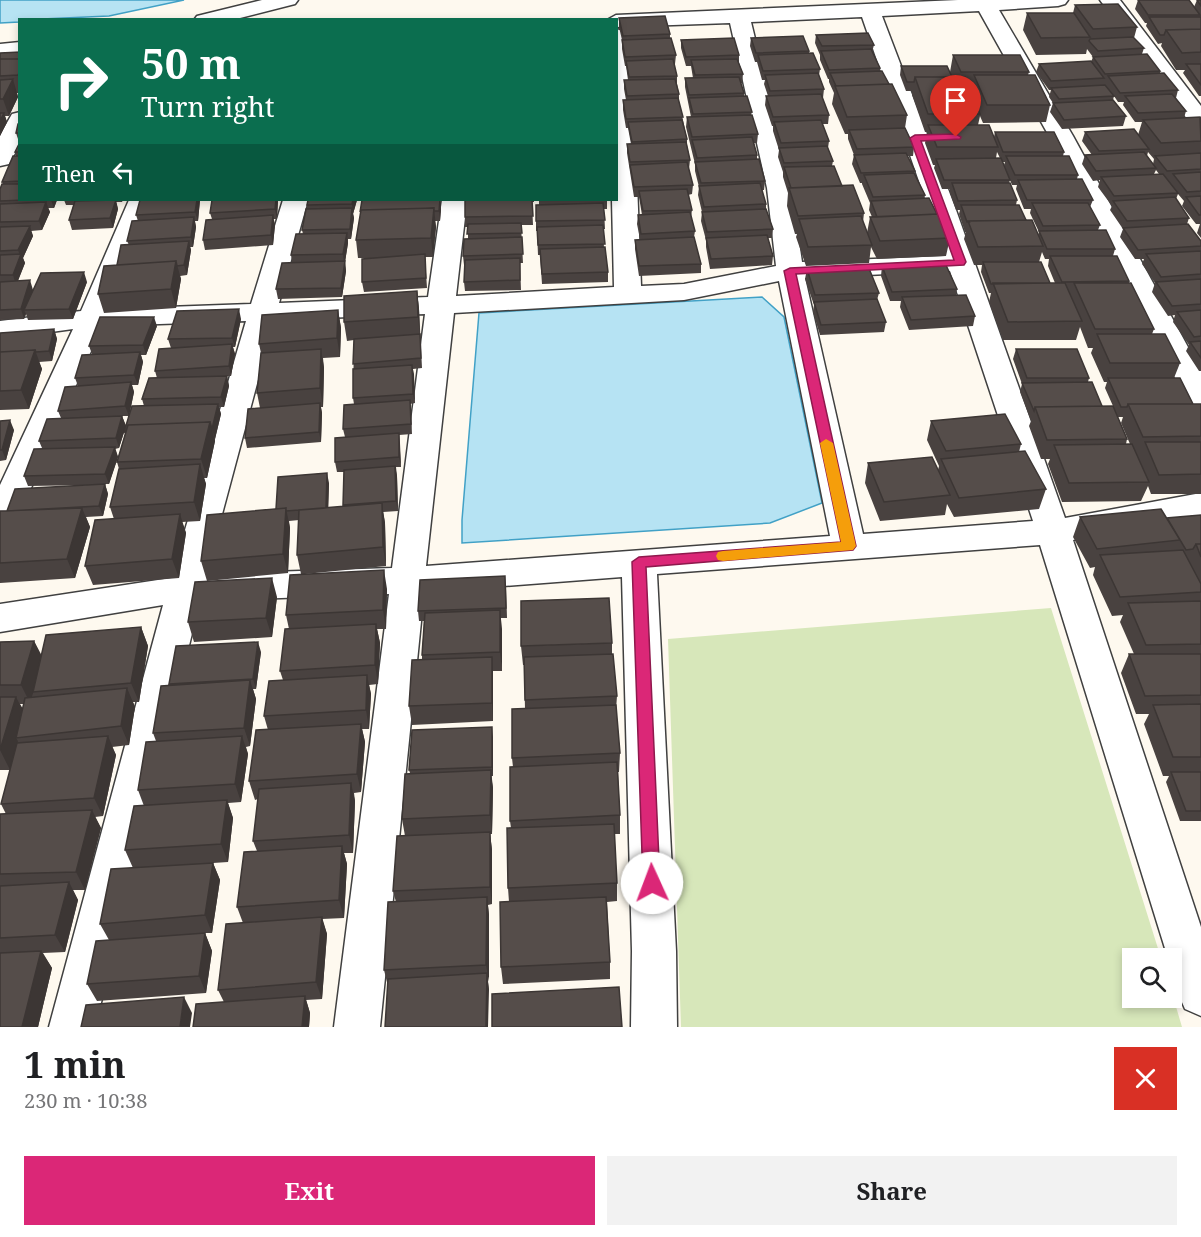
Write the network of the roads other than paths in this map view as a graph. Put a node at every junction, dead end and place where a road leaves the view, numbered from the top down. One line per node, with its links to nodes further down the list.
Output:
1 (288, 0): 7 (street)
2 (1058, 0): 4 (street)
3 (1110, 0): 12 (street)
4 (986, 5): 5 (street); 25 (street)
5 (870, 11): 6 (street); 18 (street)
6 (739, 16): 8 (street); 19 (street)
7 (212, 18)
8 (618, 21)
9 (18, 48): 10 (street)
10 (0, 50)
11 (618, 63): 20 (street)
12 (1201, 122)
13 (18, 123): 14 (street)
14 (0, 159)
15 (141, 201): 23 (street)
16 (295, 201): 22 (street)
17 (454, 201): 21 (street)
18 (960, 262): 19 (street); 28 (street)
19 (790, 271): 20 (street); 29 (street)
20 (628, 296): 21 (street)
21 (441, 305): 22 (street); 31 (street)
22 (261, 312): 23 (street); 32 (street)
23 (92, 318): 24 (street); 27 (street)
24 (0, 330)
25 (1201, 399)
26 (1201, 505): 28 (street)
27 (0, 520)
28 (1053, 532): 29 (street); 34 (street)
29 (849, 546): 30 (street)
30 (639, 562): 31 (street); 37 (street)
31 (408, 580): 32 (street); 36 (street)
32 (187, 588): 33 (street); 35 (street)
33 (0, 618)
34 (1201, 994)
35 (72, 1027)
36 (357, 1027)
37 (654, 1027)

